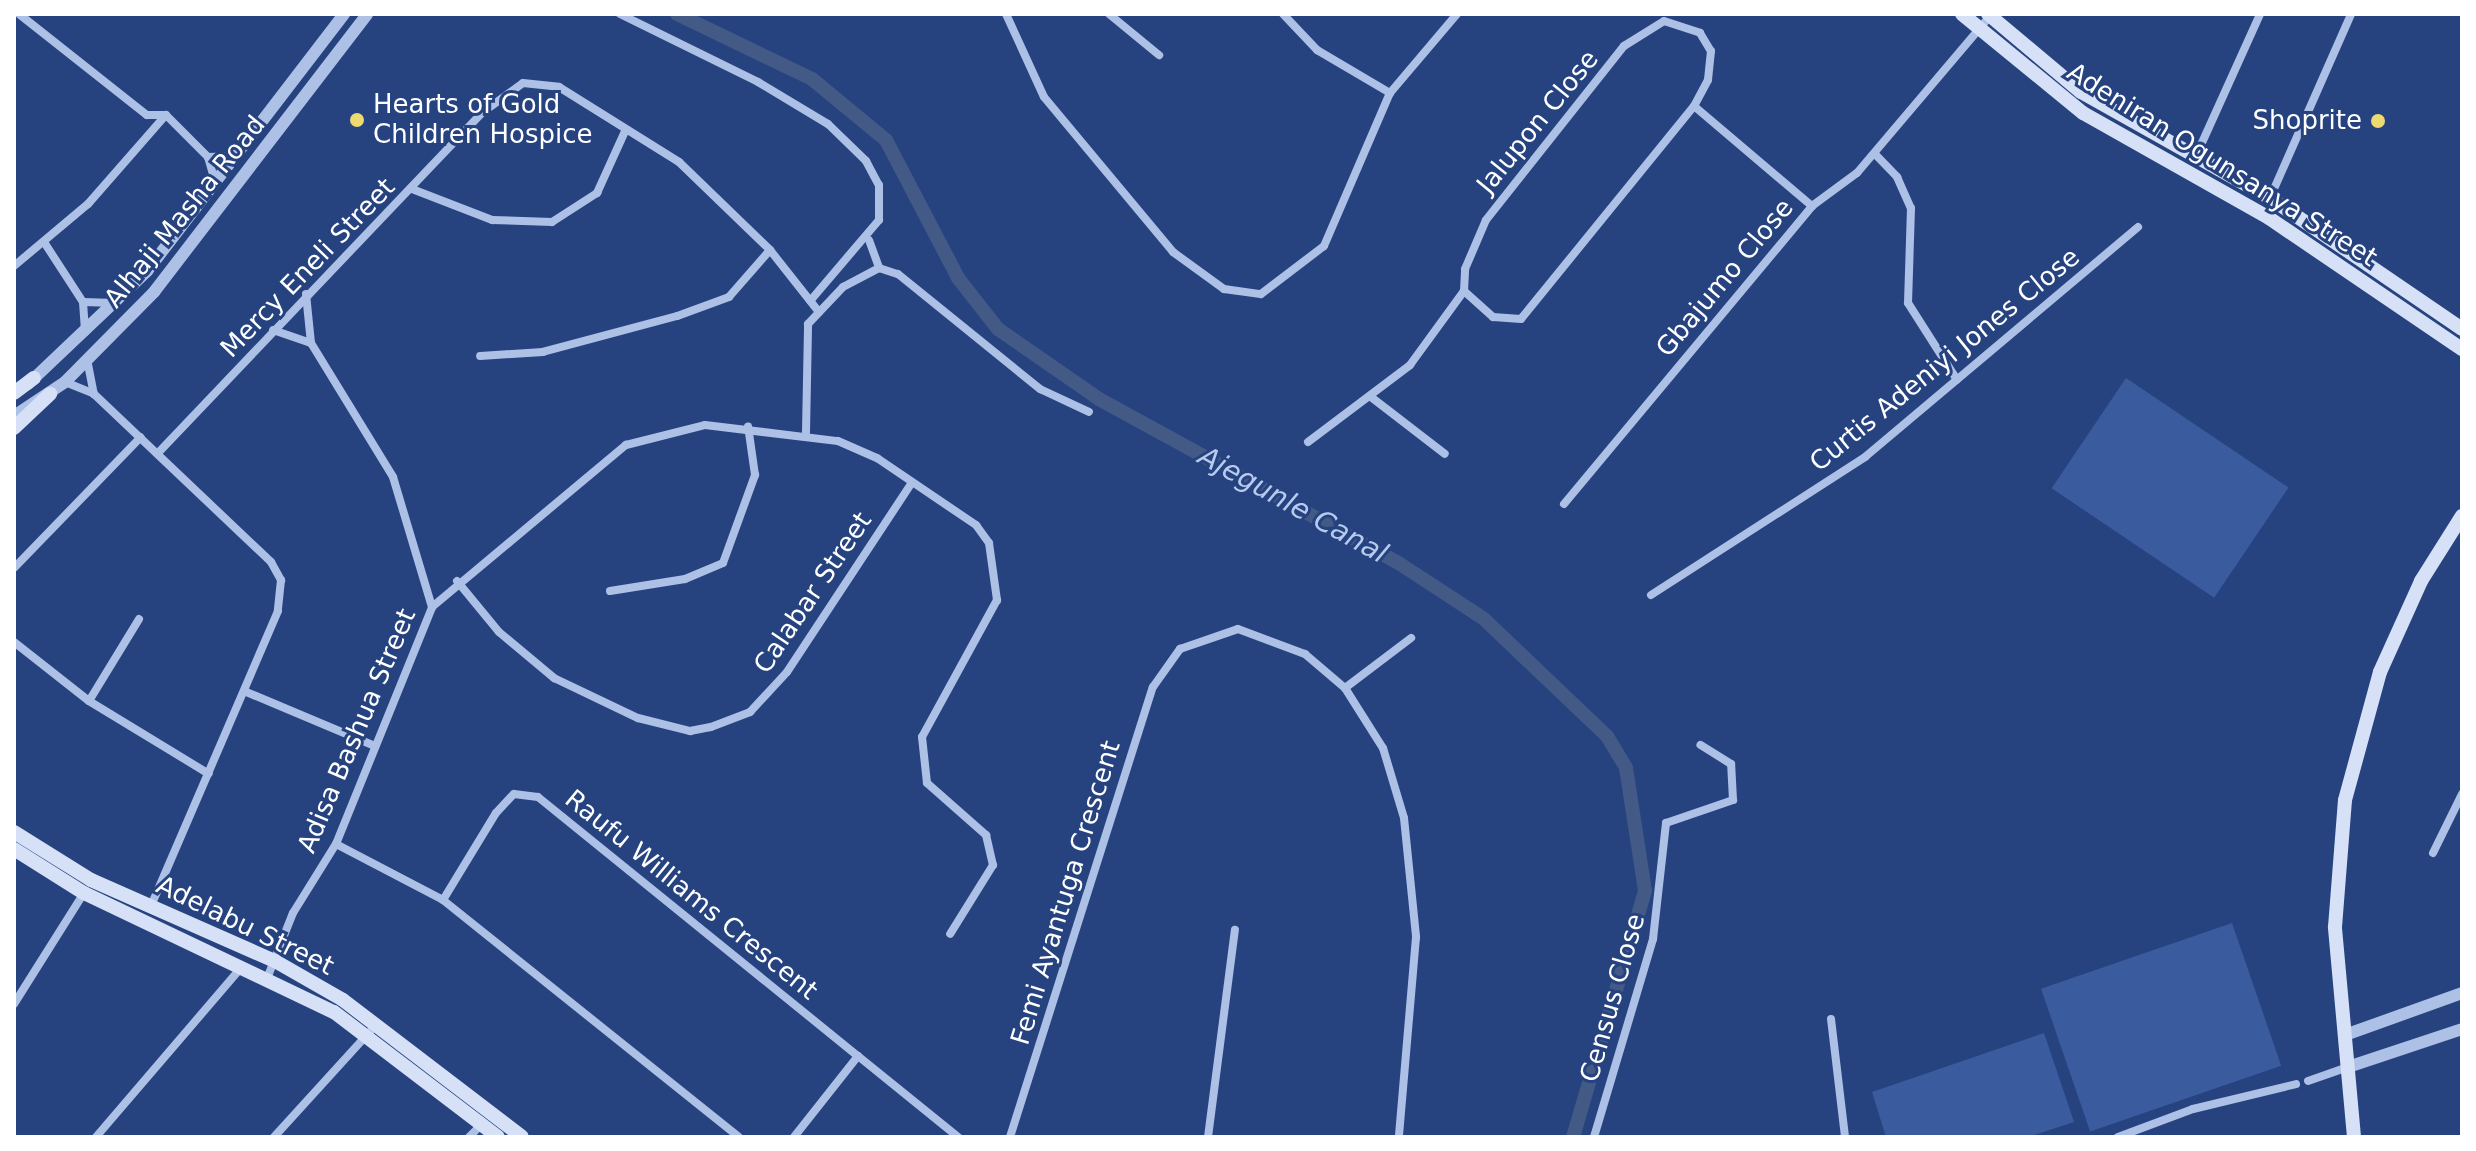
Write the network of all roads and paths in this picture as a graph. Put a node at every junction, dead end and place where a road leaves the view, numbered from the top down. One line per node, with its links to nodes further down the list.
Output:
1 (19, 14): 17 (street)
2 (344, 14): 20 (street, Alhaji Masha Road)
3 (367, 14): 47 (street, Alhaji Masha Road)
4 (620, 14): 29 (street)
5 (1006, 14): 15 (street)
6 (1109, 14): 14 (street)
7 (1283, 14): 15 (street)
8 (1457, 14): 15 (street)
9 (1962, 14): 13 (main road, Adeniran Ogunsanya Street)
10 (2260, 14): 21 (street)
11 (2351, 14): 25 (street)
12 (1989, 15): 13 (street, Gbajumo Close); 21 (main road, Adeniran Ogunsanya Street)
13 (1980, 29): 19 (street, Gbajumo Close); 32 (main road, Adeniran Ogunsanya Street)
14 (1159, 55)
15 (1390, 93)
16 (1694, 106): 26 (street); 35 (street, Jalupon Close); 35 (street, Jalupon Close)
17 (166, 115): 22 (street); 30 (street)
18 (626, 129): 24 (street, Mercy Eneli Street); 24 (street); 31 (street, Mercy Eneli Street)
19 (1875, 154): 26 (street, Gbajumo Close); 49 (street)
20 (239, 156): 22 (street); 23 (street, Alhaji Masha Road)
21 (2196, 156): 25 (main road, Adeniran Ogunsanya Street)
22 (208, 157): 23 (street)
23 (216, 185): 39 (street, Alhaji Masha Road)
24 (412, 189): 36 (street, Mercy Eneli Street)
25 (2270, 198): 28 (main road, Adeniran Ogunsanya Street)
26 (1812, 206): 65 (street, Gbajumo Close)
27 (2138, 227): 49 (street, Curtis Adeniyi Jones Close)
28 (2325, 235): 32 (main road); 41 (main road, Adeniran Ogunsanya Street)
29 (869, 240): 34 (street); 37 (street)
30 (44, 242): 33 (street); 38 (street)
31 (770, 250): 37 (street, Mercy Eneli Street); 46 (street)
32 (2315, 250): 45 (main road, Adeniran Ogunsanya Street)
33 (15, 264)
34 (879, 268): 40 (street); 55 (street)
35 (1464, 291): 54 (street, Jalupon Close)
36 (306, 294): 42 (street, Mercy Eneli Street); 44 (street)
37 (810, 301): 40 (street, Mercy Eneli Street)
38 (83, 302): 39 (street); 43 (street)
39 (115, 303): 43 (street, Alhaji Masha Road)
40 (819, 312): 59 (street)
41 (2462, 329)
42 (273, 330): 44 (street); 62 (street, Mercy Eneli Street)
43 (85, 332): 48 (street, Alhaji Masha Road)
44 (311, 343): 71 (street)
45 (2462, 349)
46 (480, 356)
47 (87, 359): 50 (street, Alhaji Masha Road); 52 (street)
48 (34, 378): 53 (main road)
49 (1957, 380): 70 (street, Curtis Adeniyi Jones Close)
50 (65, 382): 51 (street, Alhaji Masha Road); 52 (street)
51 (50, 394): 56 (street, Alhaji Masha Road); 58 (main road)
52 (94, 394): 60 (street)
53 (14, 396)
54 (1371, 397): 61 (street, Jalupon Close); 63 (street)
55 (1089, 412)
56 (14, 416)
57 (748, 426): 59 (street, Adisa Bashua Street); 68 (street, Adisa Bashua Street); 69 (street)
58 (14, 428)
59 (806, 432): 64 (street, Adisa Bashua Street)
60 (141, 437): 62 (street); 67 (street)
61 (1308, 442)
62 (158, 453): 76 (street)
63 (1445, 454)
64 (911, 484): 68 (street, Calabar Street); 90 (street, Adisa Bashua Street)
65 (1564, 504)
66 (2462, 516): 99 (main road)
67 (14, 568)
68 (457, 581): 71 (street, Adisa Bashua Street)
69 (610, 591)
70 (1651, 595)
71 (432, 607): 79 (street, Adisa Bashua Street)
72 (139, 619): 77 (street)
73 (1411, 638): 75 (street)
74 (14, 642): 77 (street)
75 (1345, 688): 113 (street, Femi Ayantuga Crescent); 115 (street, Femi Ayantuga Crescent)
76 (244, 691): 79 (street); 80 (street)
77 (89, 701): 80 (street)
78 (1701, 745): 116 (street, Census Close)
79 (375, 746): 83 (street, Adisa Bashua Street)
80 (209, 774): 88 (street)
81 (2462, 794): 85 (street)
82 (14, 832): 88 (main road, Adelabu Street)
83 (336, 844): 87 (street); 91 (street, Adisa Bashua Street)
84 (14, 849): 86 (main road, Adelabu Street)
85 (2433, 853)
86 (84, 893): 88 (main road, Adelabu Street); 95 (street)
87 (443, 900): 100 (street, Raufu Williams Crescent); 110 (street)
88 (148, 914): 91 (main road, Adelabu Street); 92 (main road, Adelabu Street)
89 (1235, 930): 114 (street)
90 (950, 934)
91 (275, 961): 93 (street, Adisa Bashua Street); 98 (main road, Adelabu Street)
92 (243, 965): 93 (main road, Adelabu Street); 105 (street)
93 (268, 976): 98 (main road, Adelabu Street)
94 (2462, 993): 99 (street)
95 (14, 1004)
96 (1831, 1019): 117 (street)
97 (2462, 1029): 101 (street)
98 (373, 1030): 104 (main road, Adelabu Street); 106 (street)
99 (2345, 1035): 101 (main road)
100 (858, 1056): 111 (street); 112 (street)
101 (2348, 1067): 102 (street); 119 (main road)
102 (2308, 1081)
103 (2296, 1084): 118 (street)
104 (487, 1118): 107 (street); 108 (main road, Adelabu Street); 109 (main road, Adelabu Street)
105 (96, 1137)
106 (274, 1137)
107 (469, 1137)
108 (498, 1137)
109 (522, 1137)
110 (739, 1137)
111 (795, 1137)
112 (958, 1137)
113 (1010, 1137)
114 (1208, 1137)
115 (1399, 1137)
116 (1594, 1137)
117 (1845, 1137)
118 (2118, 1137)
119 (2354, 1137)

